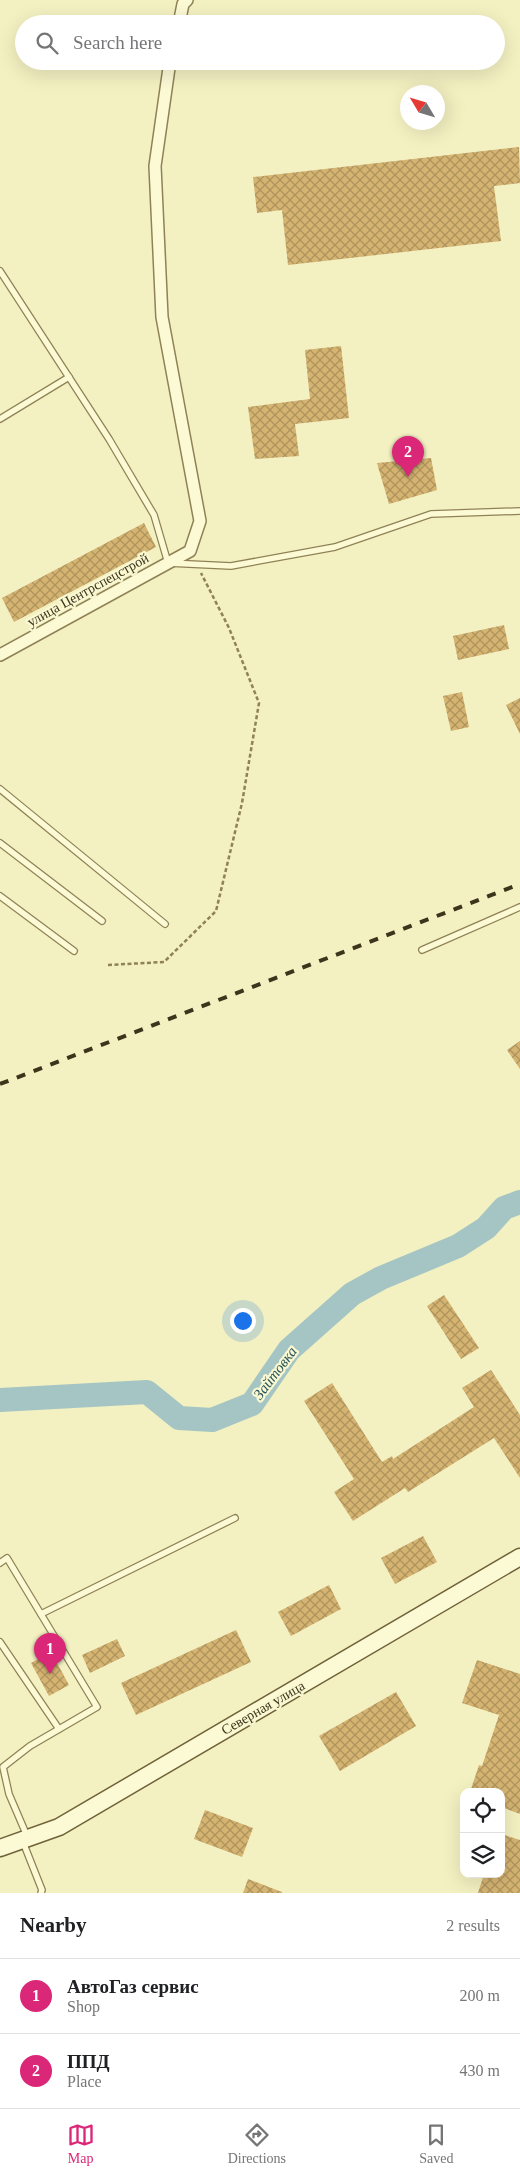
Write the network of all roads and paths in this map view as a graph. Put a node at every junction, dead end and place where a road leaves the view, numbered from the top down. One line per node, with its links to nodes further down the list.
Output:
1 (182, 1): 2 (street)
2 (180, 15)
3 (168, 70): 8 (street, улица Центрспецстрой)
4 (0, 272): 5 (lane)
5 (69, 377): 6 (lane); 8 (lane)
6 (0, 419)
7 (520, 511): 9 (lane)
8 (168, 563): 9 (lane); 10 (street, улица Центрспецстрой)
9 (197, 565): 19 (path)
10 (0, 655)
11 (0, 789): 16 (lane)
12 (0, 843): 15 (lane)
13 (0, 896): 18 (lane)
14 (520, 907): 17 (lane)
15 (102, 922)
16 (165, 924)
17 (422, 950)
18 (74, 951)
19 (108, 964)
20 (235, 1518): 23 (lane)
21 (519, 1560): 26 (main road, Северная улица)
22 (0, 1563): 23 (lane)
23 (41, 1614): 25 (lane)
24 (0, 1642): 25 (lane)
25 (59, 1729): 26 (lane)
26 (25, 1839): 27 (main road, Северная улица); 28 (lane)
27 (0, 1848)
28 (40, 1893)

